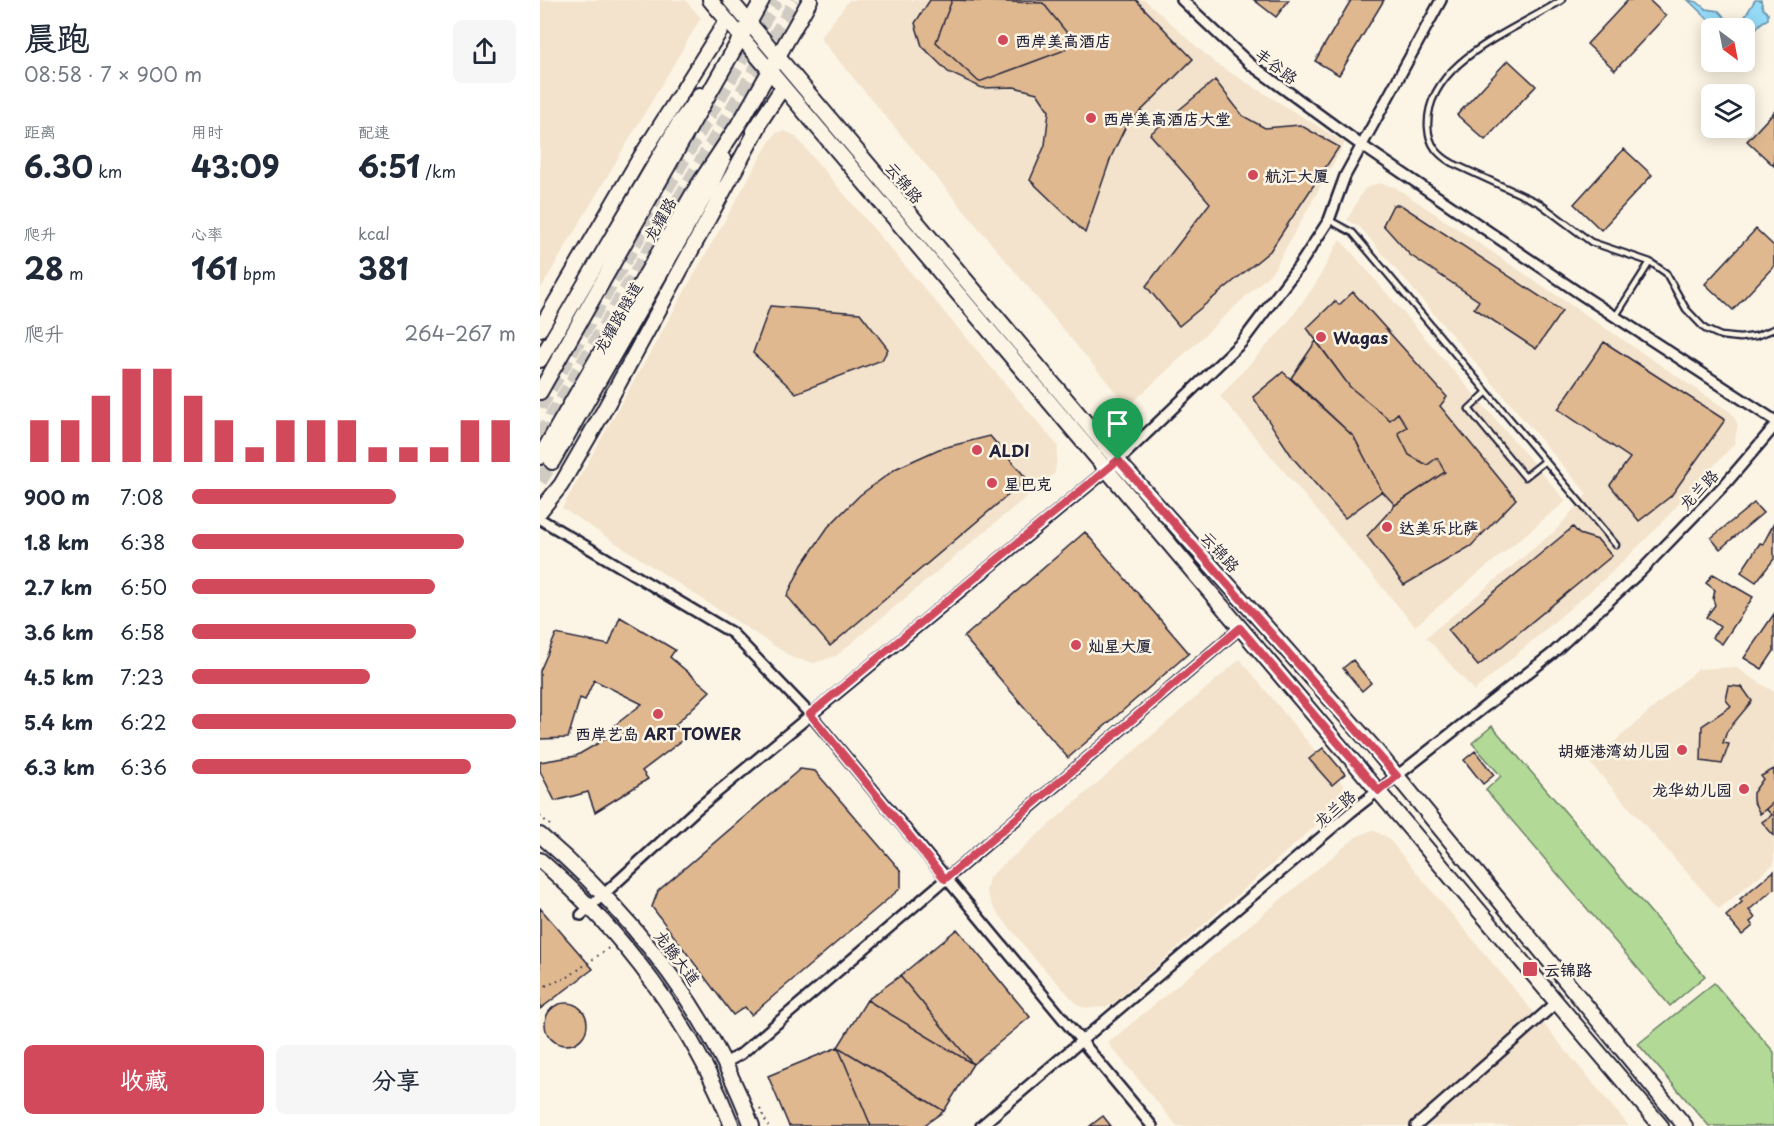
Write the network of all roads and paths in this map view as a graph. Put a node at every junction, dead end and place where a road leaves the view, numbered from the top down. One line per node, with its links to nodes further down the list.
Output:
1 (710, 0): 8 (main road, 云锦路)
2 (730, 0): 9 (main road, 云锦路)
3 (762, 0): 9 (main road, 龙耀路)
4 (810, 0): 12 (main road, 龙耀路)
5 (1182, 0): 19 (street, 丰谷路)
6 (1441, 0): 19 (street)
7 (1562, 0): 22 (lane)
8 (727, 20): 10 (main road, 云锦路); 11 (main road)
9 (749, 23): 10 (main road, 龙耀路); 12 (main road, 云锦路)
10 (741, 37): 13 (main road, 龙耀路); 14 (main road, 云锦路)
11 (706, 52): 17 (main road); 24 (main road)
12 (778, 57): 14 (main road, 龙耀路); 32 (main road, 云锦路)
13 (729, 58): 17 (main road); 27 (main road, 龙耀路)
14 (770, 71): 15 (main road, 云锦路); 16 (main road, 龙耀路)
15 (783, 87): 18 (main road, 龙耀路隧道); 34 (main road, 云锦路)
16 (744, 116): 20 (main road, 龙耀路隧道); 31 (main road, 龙耀路)
17 (679, 123): 26 (main road)
18 (759, 126): 20 (main road, 龙耀路隧道); 35 (main road)
19 (1361, 145): 21 (street); 23 (street, 丰谷路)
20 (710, 187): 31 (main road, 龙耀路隧道)
21 (1329, 220): 28 (lane); 32 (street)
22 (1650, 262): 23 (lane); 25 (lane)
23 (1615, 317): 29 (street, 丰谷路)
24 (540, 329)
25 (1774, 329)
26 (540, 360)
27 (540, 392)
28 (1487, 392): 33 (lane); 33 (lane)
29 (1774, 420)
30 (1774, 427): 40 (street, 龙兰路)
31 (546, 460)
32 (1118, 460): 34 (street); 40 (main road, 云锦路)
33 (1545, 461): 37 (lane)
34 (1107, 470): 38 (main road, 云锦路); 39 (street)
35 (540, 511)
36 (540, 519): 39 (street)
37 (1616, 545)
38 (1240, 628): 41 (main road, 云锦路); 44 (street)
39 (810, 714): 44 (street); 45 (street)
40 (1397, 776): 41 (street, 龙兰路); 58 (main road, 云锦路)
41 (1379, 791): 49 (main road, 云锦路); 50 (street, 龙兰路)
42 (540, 835): 45 (main road, 龙腾大道)
43 (540, 860): 46 (main road)
44 (945, 879): 50 (street); 51 (street)
45 (603, 894): 46 (street); 51 (main road, 龙腾大道)
46 (585, 911): 52 (main road)
47 (617, 953): 48 (path)
48 (540, 988)
49 (1556, 1003): 56 (street); 57 (main road, 云锦路)
50 (1080, 1043): 54 (street, 龙兰路); 55 (street)
51 (725, 1063): 53 (main road, 龙腾大道)
52 (732, 1126)
53 (752, 1126)
54 (981, 1126)
55 (1152, 1126)
56 (1416, 1126)
57 (1661, 1126)
58 (1685, 1126)

